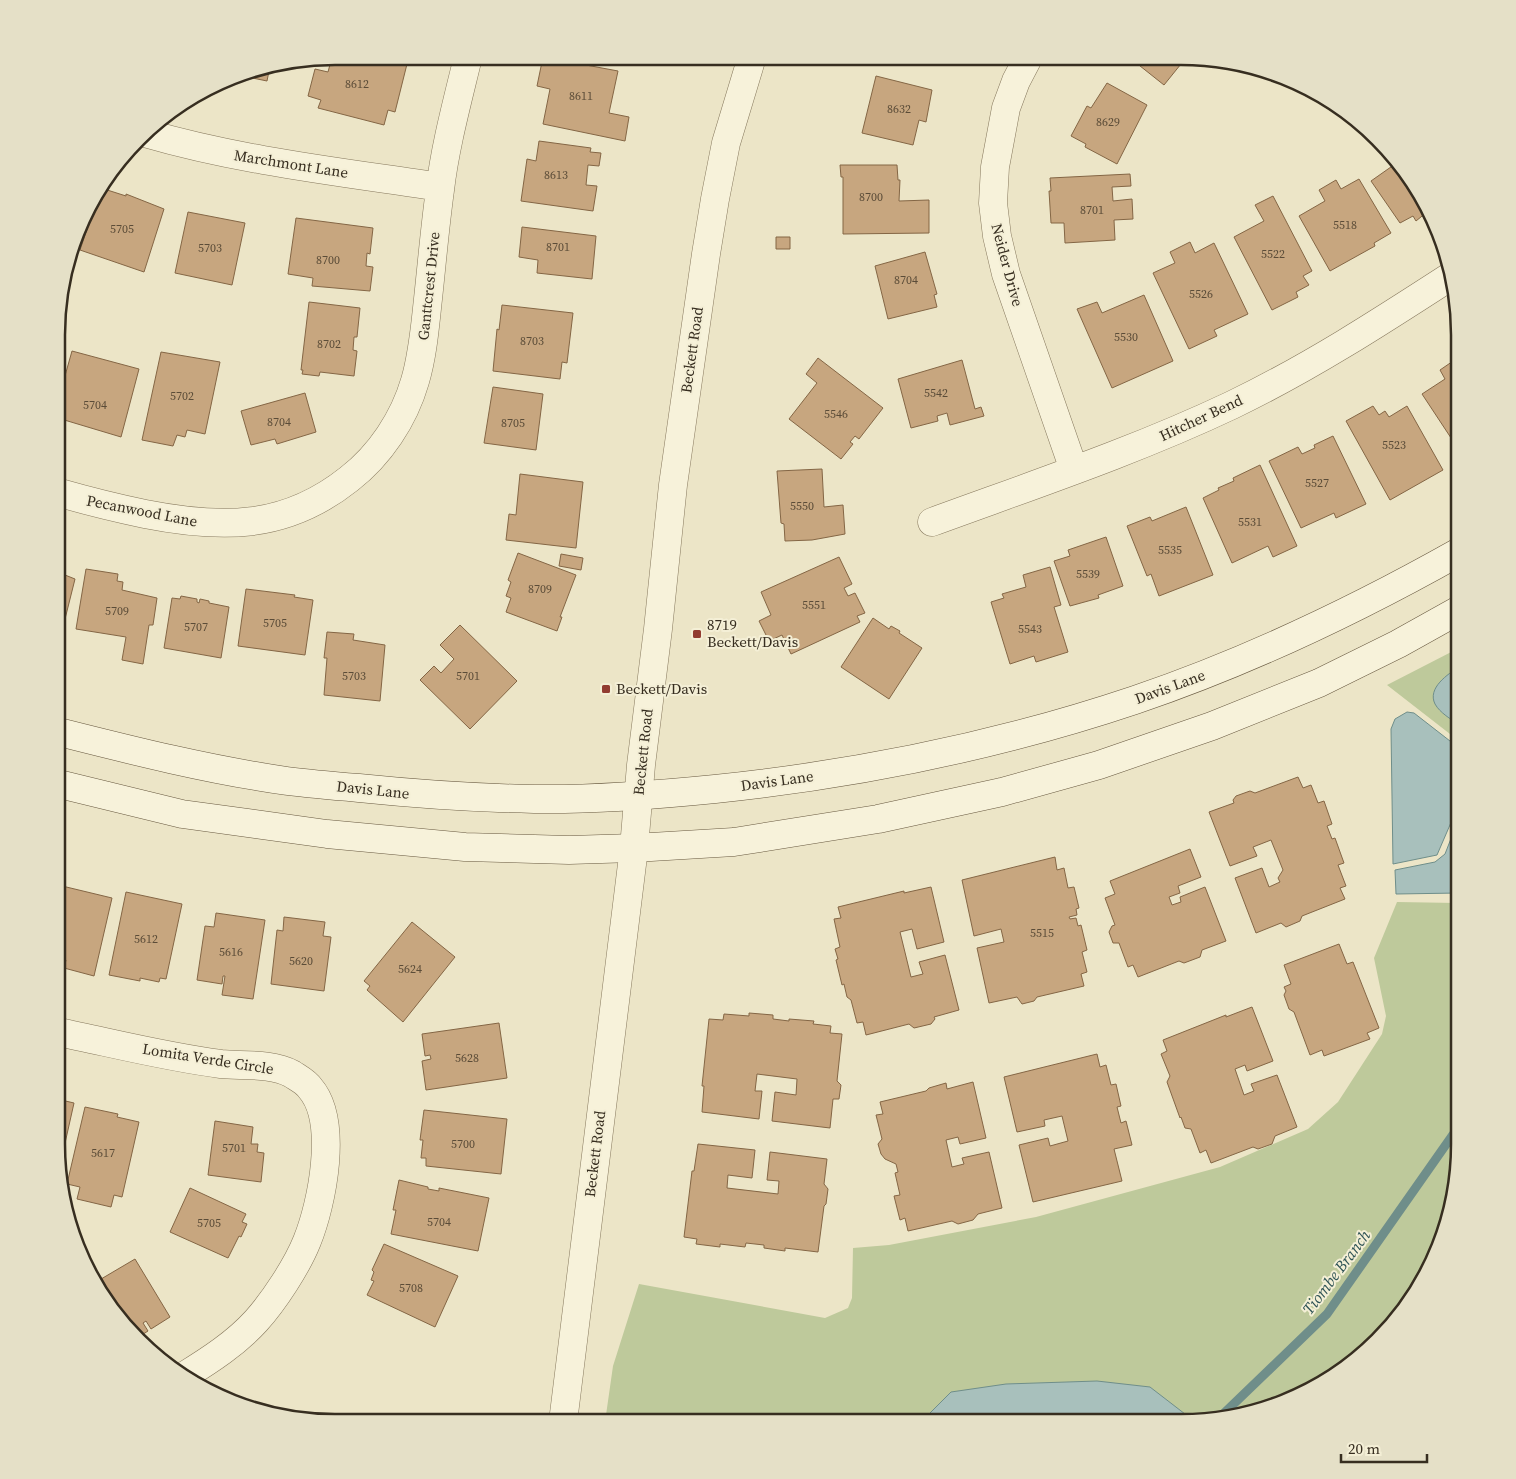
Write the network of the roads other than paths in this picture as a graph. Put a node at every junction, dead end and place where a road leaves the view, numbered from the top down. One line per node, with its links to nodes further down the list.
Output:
1 (466, 65): 5 (street, Ganttcrest Drive)
2 (750, 65): 15 (street, Beckett Road)
3 (1024, 65): 7 (street, Neider Drive)
4 (153, 136): 5 (street, Marchmont Lane)
5 (440, 187): 8 (street, Ganttcrest Drive)
6 (1445, 280): 7 (street, Hitcher Bend)
7 (1074, 470): 10 (street, Hitcher Bend)
8 (336, 489): 9 (street, Pecanwood Lane)
9 (65, 495)
10 (932, 522)
11 (1451, 557): 15 (street, Davis Lane)
12 (1451, 614): 16 (street)
13 (65, 734): 15 (street, Davis Lane)
14 (65, 785): 16 (street)
15 (638, 796): 16 (street, Beckett Road)
16 (634, 848): 19 (street, Beckett Road)
17 (65, 1033): 18 (street, Lomita Verde Circle)
18 (190, 1372)
19 (564, 1414)

